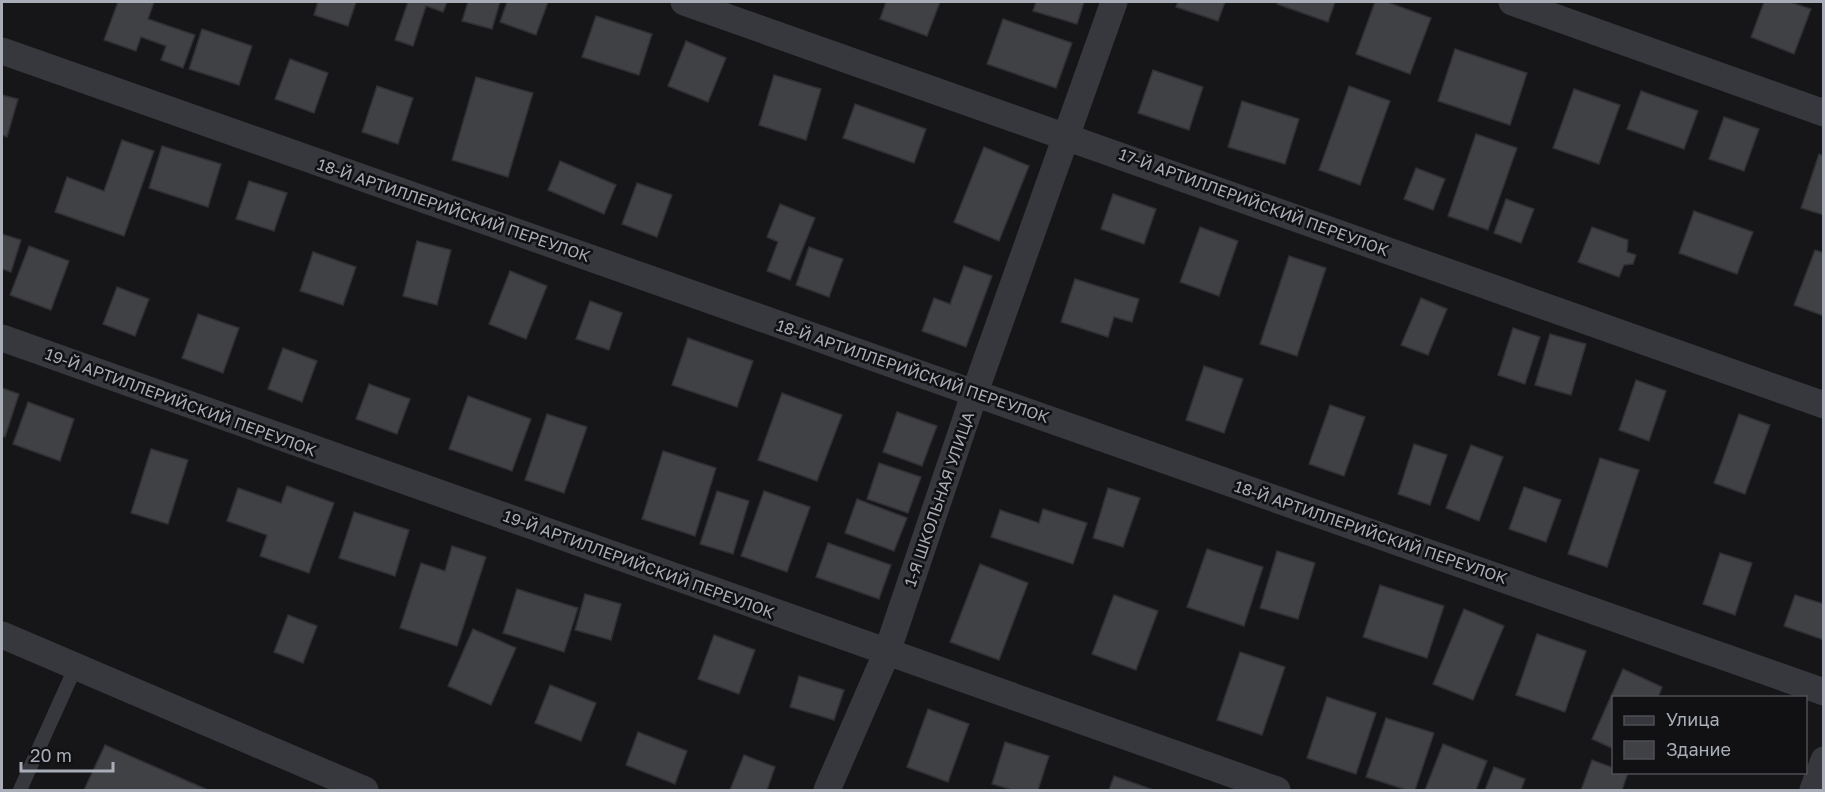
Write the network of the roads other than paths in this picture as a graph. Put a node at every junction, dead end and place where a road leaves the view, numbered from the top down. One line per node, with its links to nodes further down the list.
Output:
1 (684, 2): 6 (street, 17-Й АРТИЛЛЕРИЙСКИЙ ПЕРЕУЛОК)
2 (1114, 2): 6 (street, 1-Я ШКОЛЬНАЯ УЛИЦА)
3 (1512, 2): 5 (street)
4 (2, 51): 8 (street, 18-Й АРТИЛЛЕРИЙСКИЙ ПЕРЕУЛОК)
5 (1824, 113)
6 (1065, 135): 8 (street, 1-Я ШКОЛЬНАЯ УЛИЦА); 9 (street, 17-Й АРТИЛЛЕРИЙСКИЙ ПЕРЕУЛОК)
7 (2, 338): 11 (street, 19-Й АРТИЛЛЕРИЙСКИЙ ПЕРЕУЛОК)
8 (975, 392): 11 (street, 1-Я ШКОЛЬНАЯ УЛИЦА); 13 (street, 18-Й АРТИЛЛЕРИЙСКИЙ ПЕРЕУЛОК)
9 (1824, 405)
10 (2, 634): 12 (street)
11 (887, 652): 17 (street, 1-Я ШКОЛЬНАЯ УЛИЦА); 18 (street, 19-Й АРТИЛЛЕРИЙСКИЙ ПЕРЕУЛОК)
12 (76, 666): 15 (lane); 16 (street)
13 (1824, 692)
14 (1824, 760): 19 (street)
15 (20, 790)
16 (365, 790)
17 (827, 790)
18 (1277, 790)
19 (1812, 790)

